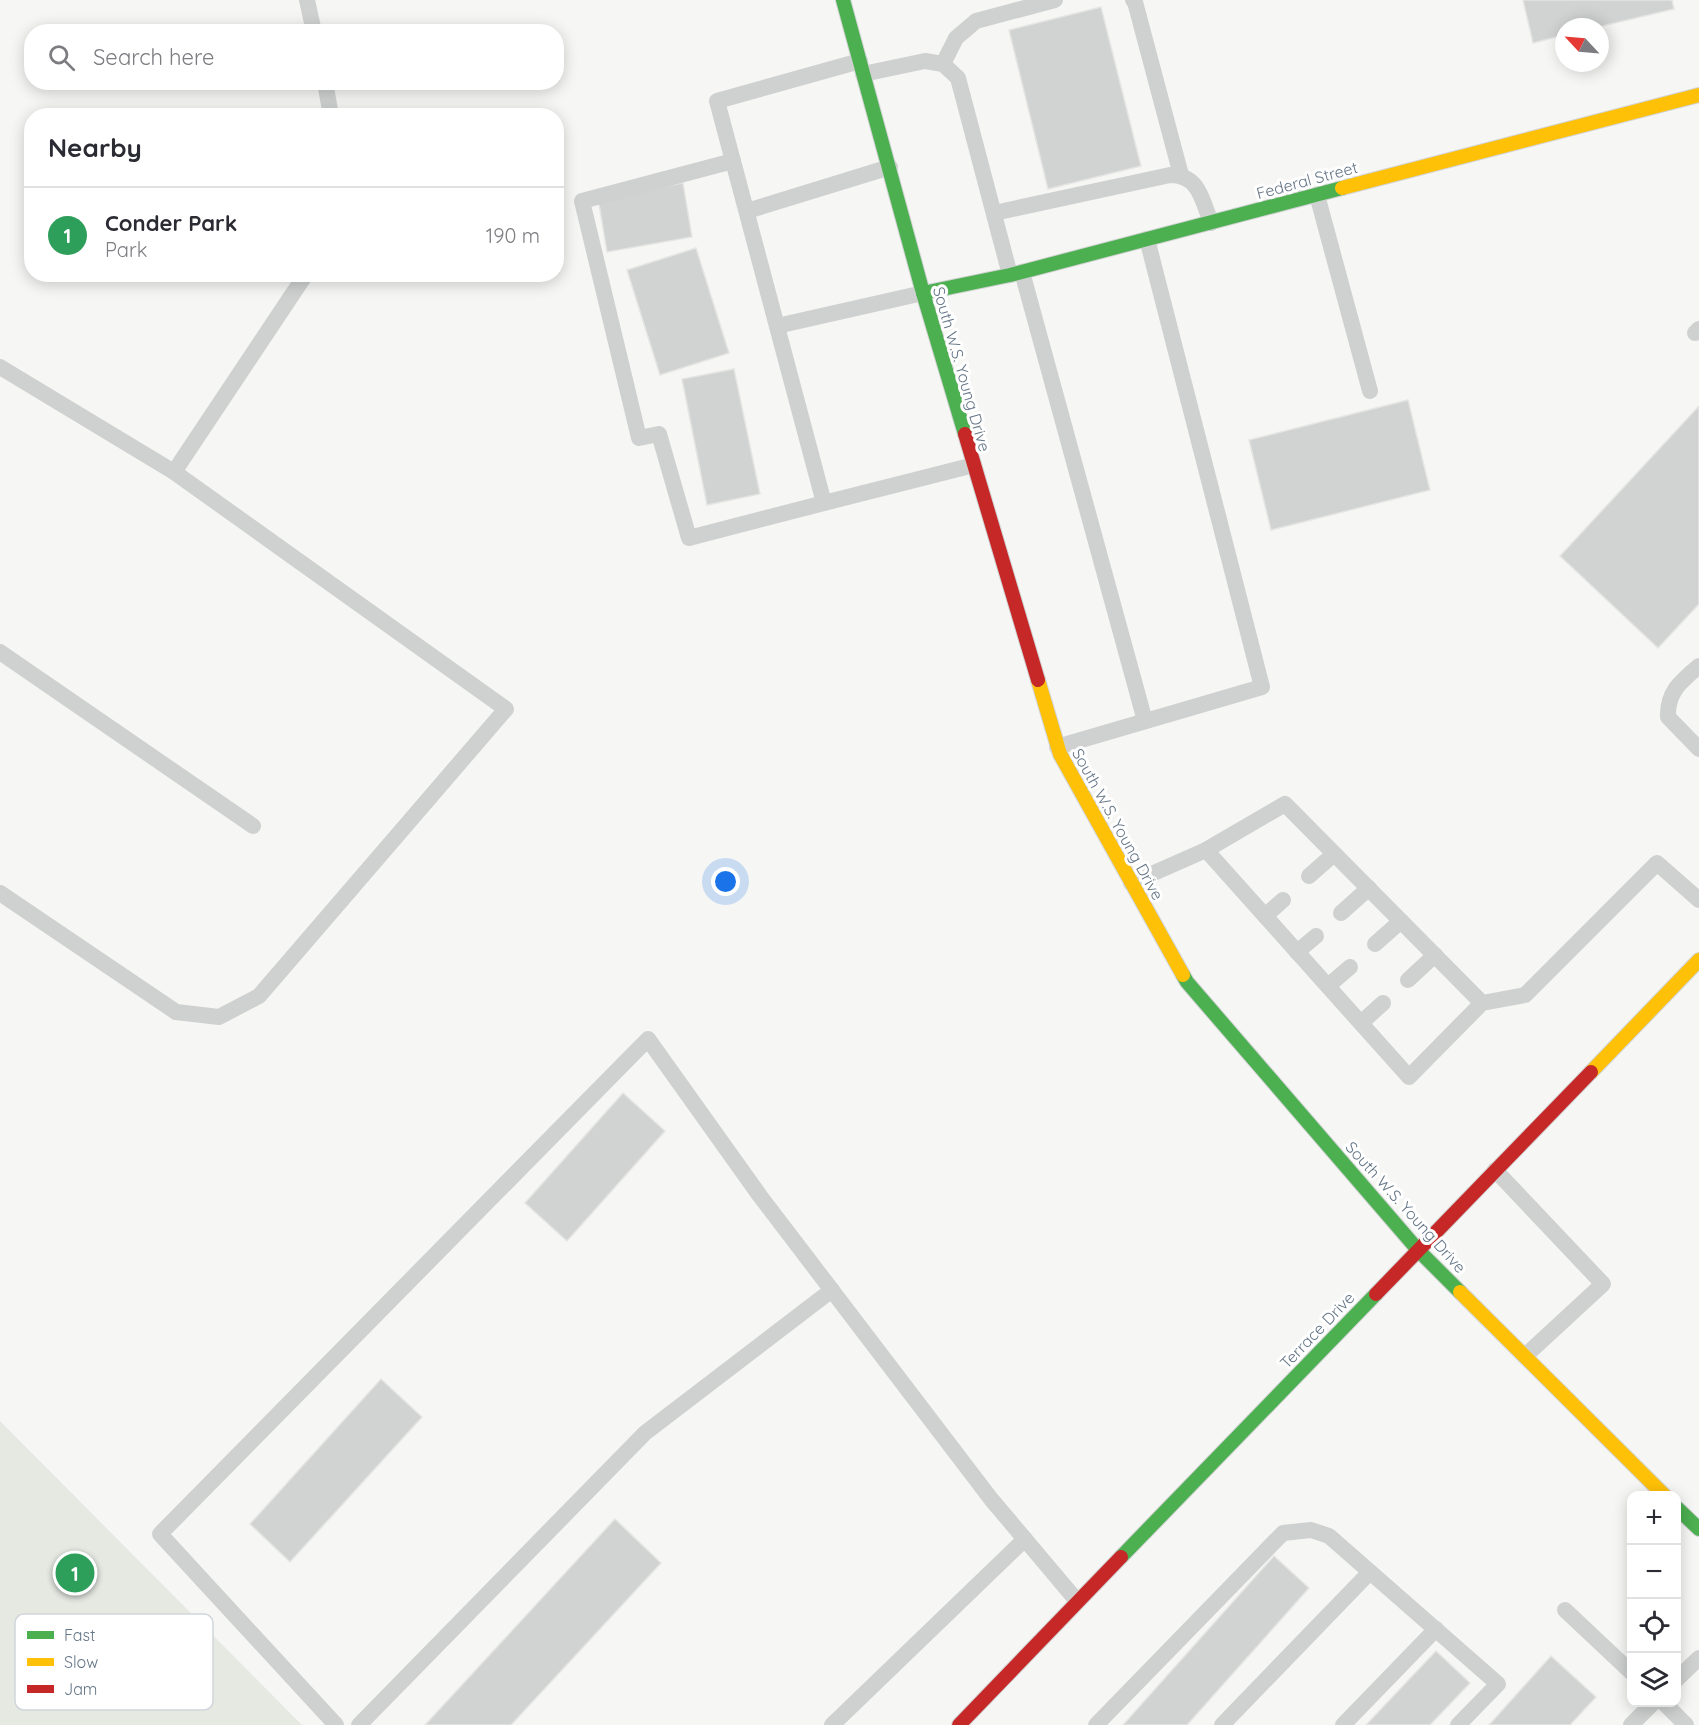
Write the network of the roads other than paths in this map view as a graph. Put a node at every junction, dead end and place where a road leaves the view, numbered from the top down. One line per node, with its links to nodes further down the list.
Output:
1 (307, 0): 5 (lane)
2 (843, 0): 7 (street, South W.S. Young Drive)
3 (1055, 0): 6 (lane)
4 (1133, 0): 13 (lane)
5 (312, 24)
6 (943, 64): 7 (lane); 16 (lane)
7 (862, 68): 11 (lane); 12 (street, South W.S. Young Drive)
8 (327, 90): 10 (lane)
9 (1699, 95): 14 (street, Federal Street)
10 (330, 108)
11 (733, 161): 15 (lane); 27 (lane)
12 (890, 167): 15 (lane); 21 (street, South W.S. Young Drive)
13 (1181, 175): 16 (lane); 17 (lane)
14 (1317, 195): 17 (street, Federal Street); 24 (lane)
15 (747, 211): 22 (lane)
16 (994, 213): 19 (lane)
17 (1211, 223): 18 (street, Federal Street)
18 (1147, 239): 19 (street, Federal Street); 30 (lane)
19 (1016, 273): 21 (street, Federal Street); 30 (lane)
20 (301, 282): 26 (lane)
21 (923, 293): 22 (lane); 25 (street, South W.S. Young Drive)
22 (777, 326): 27 (lane)
23 (0, 368): 26 (lane)
24 (1370, 391)
25 (974, 465): 27 (lane); 31 (street, South W.S. Young Drive)
26 (174, 472): 39 (lane)
27 (824, 503)
28 (0, 652): 33 (lane)
29 (1699, 666): 32 (lane)
30 (1145, 721): 31 (lane)
31 (1057, 747): 37 (street, South W.S. Young Drive)
32 (1699, 749)
33 (253, 826)
34 (1206, 850): 35 (lane); 37 (lane); 43 (lane)
35 (1334, 854): 36 (lane); 38 (lane)
36 (1309, 876)
37 (1131, 883): 57 (street, South W.S. Young Drive)
38 (1369, 888): 42 (lane); 44 (lane)
39 (0, 893)
40 (1283, 900): 43 (lane)
41 (1699, 900): 54 (lane)
42 (1341, 913)
43 (1265, 916): 47 (lane)
44 (1401, 921): 46 (lane); 48 (lane)
45 (1316, 936): 47 (lane)
46 (1375, 944)
47 (1297, 952): 52 (lane)
48 (1435, 956): 51 (lane); 54 (lane)
49 (1699, 960): 56 (street, Terrace Drive)
50 (1350, 967): 52 (lane)
51 (1408, 980)
52 (1328, 986): 55 (lane)
53 (1383, 1003): 55 (lane)
54 (1482, 1003): 55 (lane)
55 (1361, 1023)
56 (1495, 1170): 57 (street, Terrace Drive); 59 (lane)
57 (1418, 1250): 59 (street, South W.S. Young Drive); 65 (street, Terrace Drive)
58 (832, 1290): 63 (lane); 73 (lane); 74 (lane)
59 (1525, 1356): 60 (street, South W.S. Young Drive)
60 (1660, 1491)
61 (1681, 1511): 62 (street)
62 (1699, 1529)
63 (1025, 1539): 65 (lane); 75 (lane)
64 (1370, 1572): 67 (lane); 77 (lane); 78 (lane)
65 (1077, 1601): 76 (street, Terrace Drive)
66 (1565, 1610): 69 (lane)
67 (1436, 1629): 79 (lane); 80 (lane)
68 (1699, 1658): 70 (lane)
69 (1627, 1668)
70 (1681, 1676)
71 (1649, 1707): 81 (lane)
72 (1668, 1707): 82 (lane)
73 (336, 1725)
74 (359, 1725)
75 (832, 1725)
76 (959, 1725)
77 (1096, 1725)
78 (1222, 1725)
79 (1342, 1725)
80 (1458, 1725)
81 (1631, 1725)
82 (1686, 1725)

